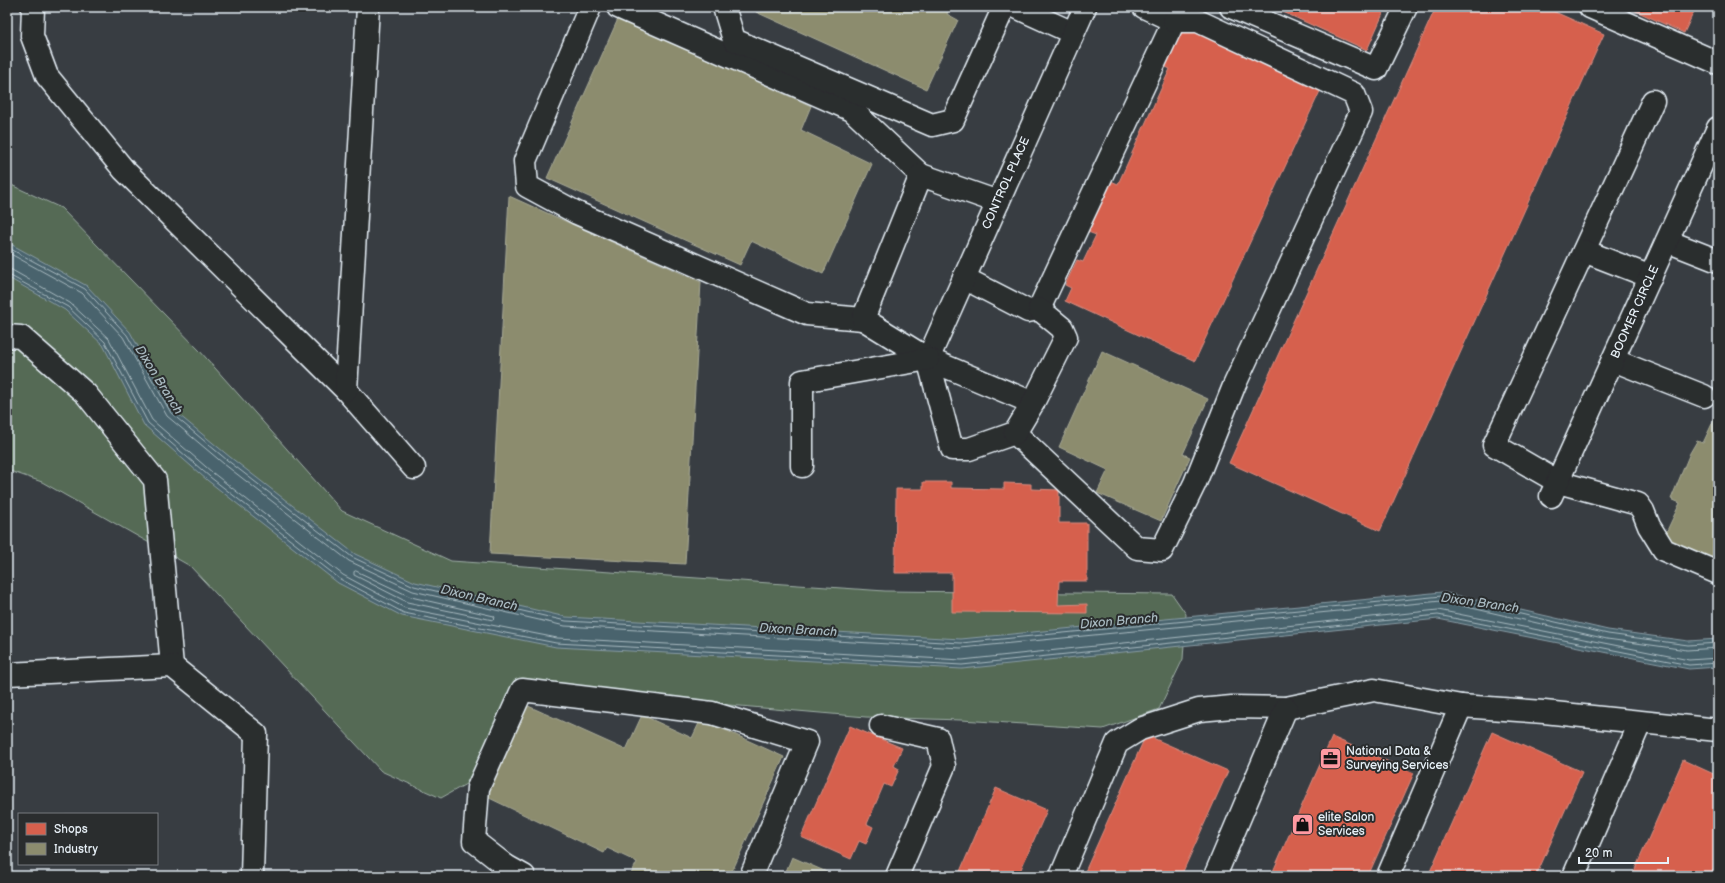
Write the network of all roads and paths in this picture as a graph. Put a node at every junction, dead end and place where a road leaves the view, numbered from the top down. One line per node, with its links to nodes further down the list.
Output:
1 (33, 7): 30 (street)
2 (368, 7): 30 (street)
3 (590, 7): 26 (street)
4 (618, 7): 18 (street)
5 (724, 7): 6 (street)
6 (1004, 7)
7 (1016, 7): 14 (street)
8 (1085, 7): 14 (street, CONTROL PLACE)
9 (1144, 7): 13 (street)
10 (1231, 7): 11 (street)
11 (1406, 7)
12 (1590, 7): 15 (street)
13 (1177, 14): 25 (street); 33 (street)
14 (1073, 33): 19 (street, CONTROL PLACE)
15 (1718, 63)
16 (1653, 101): 21 (street)
17 (1718, 128): 20 (street, BOOMER CIRCLE)
18 (921, 175): 19 (street); 26 (street)
19 (998, 202): 24 (street, CONTROL PLACE)
20 (1667, 241): 22 (street); 23 (street, BOOMER CIRCLE)
21 (1584, 251): 23 (street); 36 (street)
22 (1718, 262)
23 (1651, 277): 29 (street, BOOMER CIRCLE)
24 (964, 278): 25 (street); 28 (street, CONTROL PLACE)
25 (1039, 309): 32 (street)
26 (862, 319): 28 (street)
27 (7, 336): 38 (street)
28 (928, 359): 32 (street); 33 (street); 34 (street)
29 (1613, 360): 31 (street); 36 (street, BOOMER CIRCLE)
30 (346, 390): 35 (street)
31 (1704, 396)
32 (1033, 403): 33 (street)
33 (1015, 433)
34 (802, 466)
35 (414, 468)
36 (1555, 489): 37 (street)
37 (1718, 573)
38 (172, 666): 39 (street); 46 (street)
39 (7, 674)
40 (1461, 706): 41 (street); 42 (street); 51 (street)
41 (1286, 708): 49 (street); 50 (street)
42 (1640, 722): 44 (street); 52 (street)
43 (881, 726): 48 (street)
44 (1718, 730)
45 (511, 873): 47 (street)
46 (252, 876)
47 (751, 876)
48 (897, 876)
49 (1061, 876)
50 (1215, 876)
51 (1388, 876)
52 (1574, 876)

